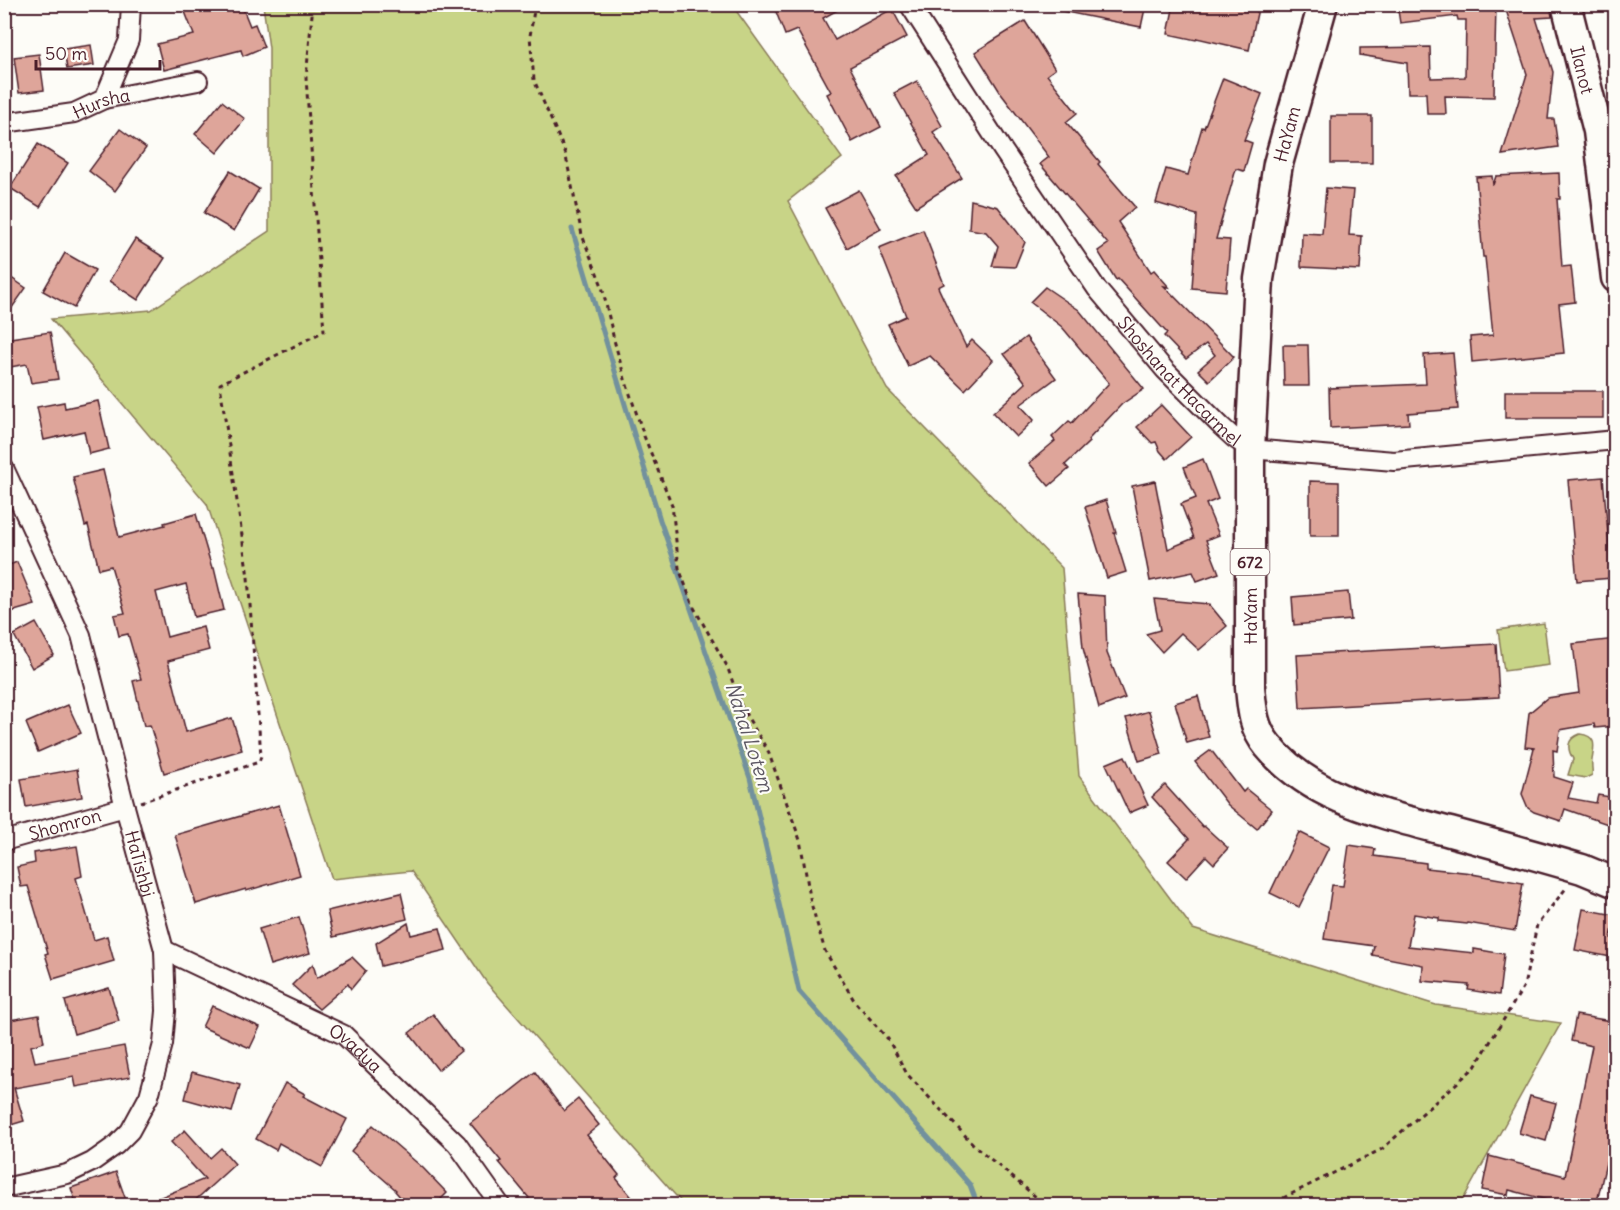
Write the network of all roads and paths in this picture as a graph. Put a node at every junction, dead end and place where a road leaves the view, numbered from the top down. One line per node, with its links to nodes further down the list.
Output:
1 (131, 4): 8 (street)
2 (313, 4): 14 (path)
3 (535, 4): 21 (path)
4 (909, 4): 12 (street, Shoshanat Hacarmel)
5 (1323, 4): 12 (main road, HaYam / 672)
6 (1566, 4): 10 (main road, Ilanot)
7 (198, 81): 8 (street, Hursha)
8 (104, 99): 9 (street, Hursha)
9 (4, 123)
10 (1616, 278)
11 (1616, 440): 12 (street, Shoshanat Hacarmel)
12 (1250, 449): 16 (main road, HaYam / 672)
13 (4, 468): 14 (street, HaTishbi)
14 (125, 807): 15 (street, Shomron); 18 (street, HaTishbi)
15 (4, 841)
16 (1582, 869): 17 (main road, HaYam / 672); 22 (path)
17 (1616, 883)
18 (164, 950): 19 (street, HaTishbi); 20 (street, Ovadya)
19 (4, 1188)
20 (501, 1206)
21 (1041, 1206)
22 (1267, 1206)

